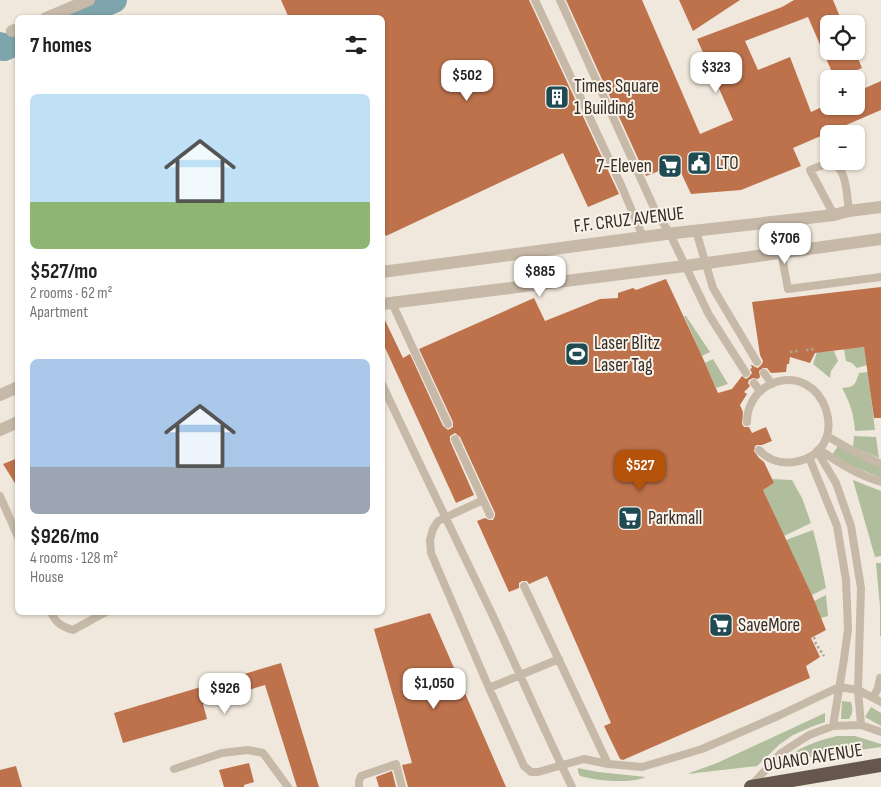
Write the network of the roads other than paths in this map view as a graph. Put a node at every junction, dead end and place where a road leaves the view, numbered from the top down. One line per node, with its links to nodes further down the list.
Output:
1 (89, 0): 4 (street)
2 (535, 0): 10 (lane)
3 (560, 0): 9 (lane)
4 (53, 15)
5 (881, 207): 6 (street, F.F. CRUZ AVENUE)
6 (849, 211): 7 (street, F.F. CRUZ AVENUE); 7 (lane)
7 (834, 215): 8 (street, F.F. CRUZ AVENUE)
8 (696, 231): 9 (street, F.F. CRUZ AVENUE); 13 (lane)
9 (670, 234): 10 (street, F.F. CRUZ AVENUE); 14 (lane)
10 (643, 237): 15 (street, F.F. CRUZ AVENUE)
11 (881, 239): 12 (street)
12 (781, 252): 13 (street); 16 (lane)
13 (705, 263): 14 (street); 18 (lane)
14 (685, 266): 17 (street); 19 (lane)
15 (385, 272)
16 (881, 277)
17 (387, 304): 29 (lane)
18 (757, 362)
19 (746, 373)
20 (764, 373): 22 (lane)
21 (754, 383): 25 (lane)
22 (772, 384): 25 (lane); 31 (lane)
23 (15, 388): 26 (street)
24 (385, 390): 41 (lane)
25 (760, 391): 27 (lane)
26 (0, 395)
27 (747, 422)
28 (15, 423): 30 (street)
29 (448, 424)
30 (0, 430)
31 (827, 436): 34 (lane); 36 (lane)
32 (455, 439): 39 (lane)
33 (759, 450): 35 (lane)
34 (818, 450): 35 (lane); 37 (lane); 51 (lane)
35 (809, 457): 49 (lane)
36 (881, 464)
37 (881, 482)
38 (0, 496): 42 (lane)
39 (483, 500): 40 (lane); 41 (lane)
40 (490, 515)
41 (446, 517): 47 (lane); 50 (lane)
42 (15, 530)
43 (524, 586): 46 (lane)
44 (52, 615): 45 (lane)
45 (100, 615)
46 (558, 659): 47 (lane); 57 (lane)
47 (520, 675): 50 (lane); 58 (lane)
48 (880, 678): 52 (lane)
49 (839, 687): 51 (lane); 55 (lane); 57 (lane)
50 (488, 688): 58 (lane)
51 (858, 690): 52 (lane); 54 (lane)
52 (873, 698): 53 (lane)
53 (881, 702)
54 (861, 725): 55 (lane); 56 (lane)
55 (832, 726): 65 (lane)
56 (881, 732)
57 (608, 764): 58 (lane)
58 (561, 765): 64 (lane)
59 (881, 766): 65 (highway, OUANO AVENUE)
60 (174, 769): 61 (lane)
61 (288, 787)
62 (359, 787): 63 (lane)
63 (402, 787)
64 (572, 787)
65 (751, 787)

